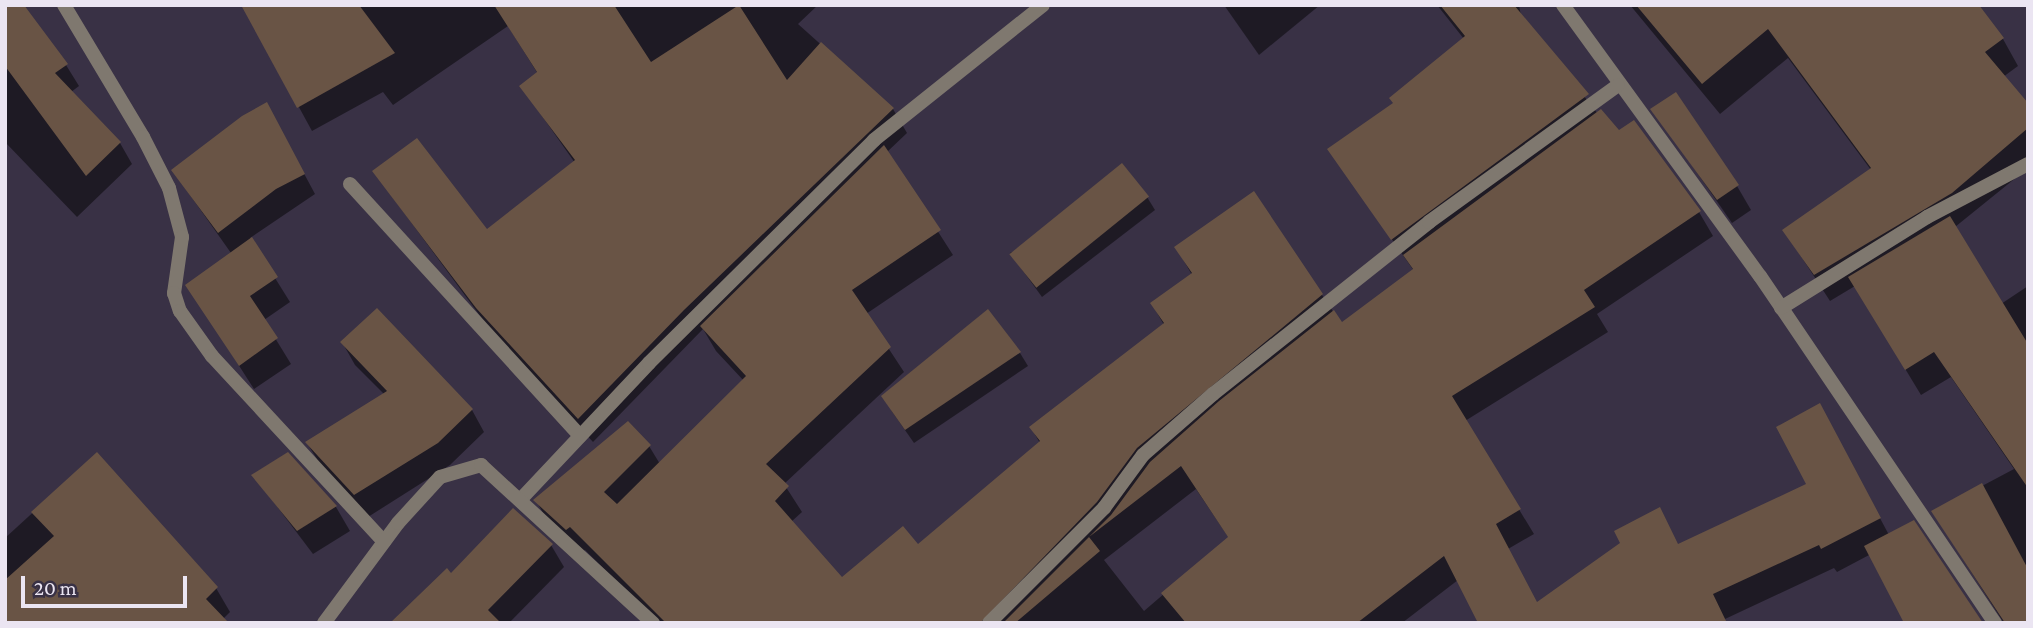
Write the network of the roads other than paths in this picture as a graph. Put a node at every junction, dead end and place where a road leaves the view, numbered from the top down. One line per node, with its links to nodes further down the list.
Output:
1 (64, 5): 10 (street)
2 (1043, 5): 8 (street)
3 (1563, 5): 4 (street)
4 (1618, 85): 7 (street); 13 (street)
5 (2028, 164): 7 (street)
6 (351, 184): 8 (street)
7 (1781, 308): 14 (street)
8 (580, 436): 9 (street)
9 (521, 499): 10 (street); 12 (street)
10 (384, 542): 11 (street)
11 (324, 623)
12 (653, 623)
13 (989, 623)
14 (1995, 623)

